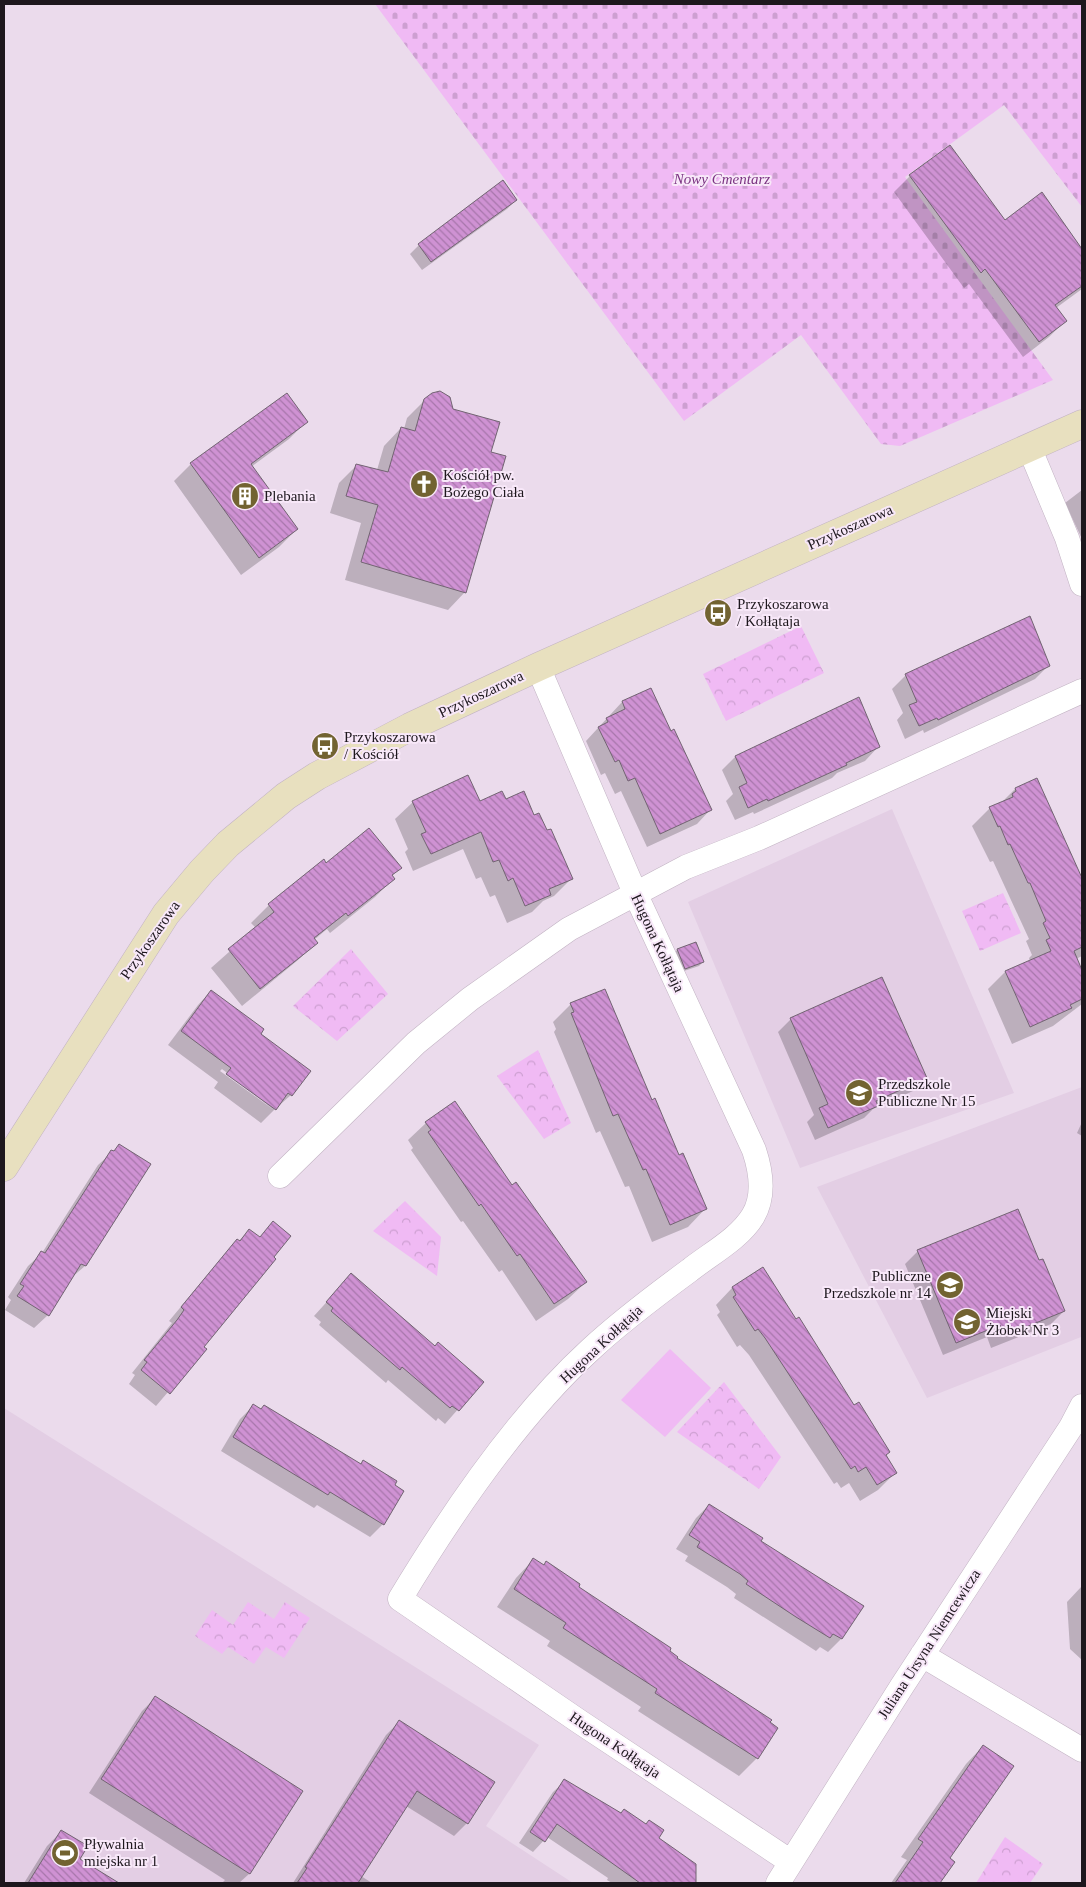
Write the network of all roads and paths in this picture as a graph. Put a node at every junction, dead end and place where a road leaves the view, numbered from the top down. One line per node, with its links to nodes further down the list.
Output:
1 (1082, 424): 2 (street, Przykoszarowa)
2 (1029, 447): 3 (street); 4 (street, Przykoszarowa)
3 (1082, 584)
4 (538, 667): 6 (street, Hugona Kołłątaja); 7 (street, Przykoszarowa)
5 (1082, 691): 6 (street)
6 (635, 893): 8 (street); 12 (street, Hugona Kołłątaja)
7 (4, 1167)
8 (280, 1176)
9 (1082, 1406): 10 (street, Juliana Ursyna Niemcewicza)
10 (922, 1654): 11 (street); 12 (street, Juliana Ursyna Niemcewicza)
11 (1082, 1750)
12 (791, 1862): 13 (street, Juliana Ursyna Niemcewicza)
13 (778, 1883)

